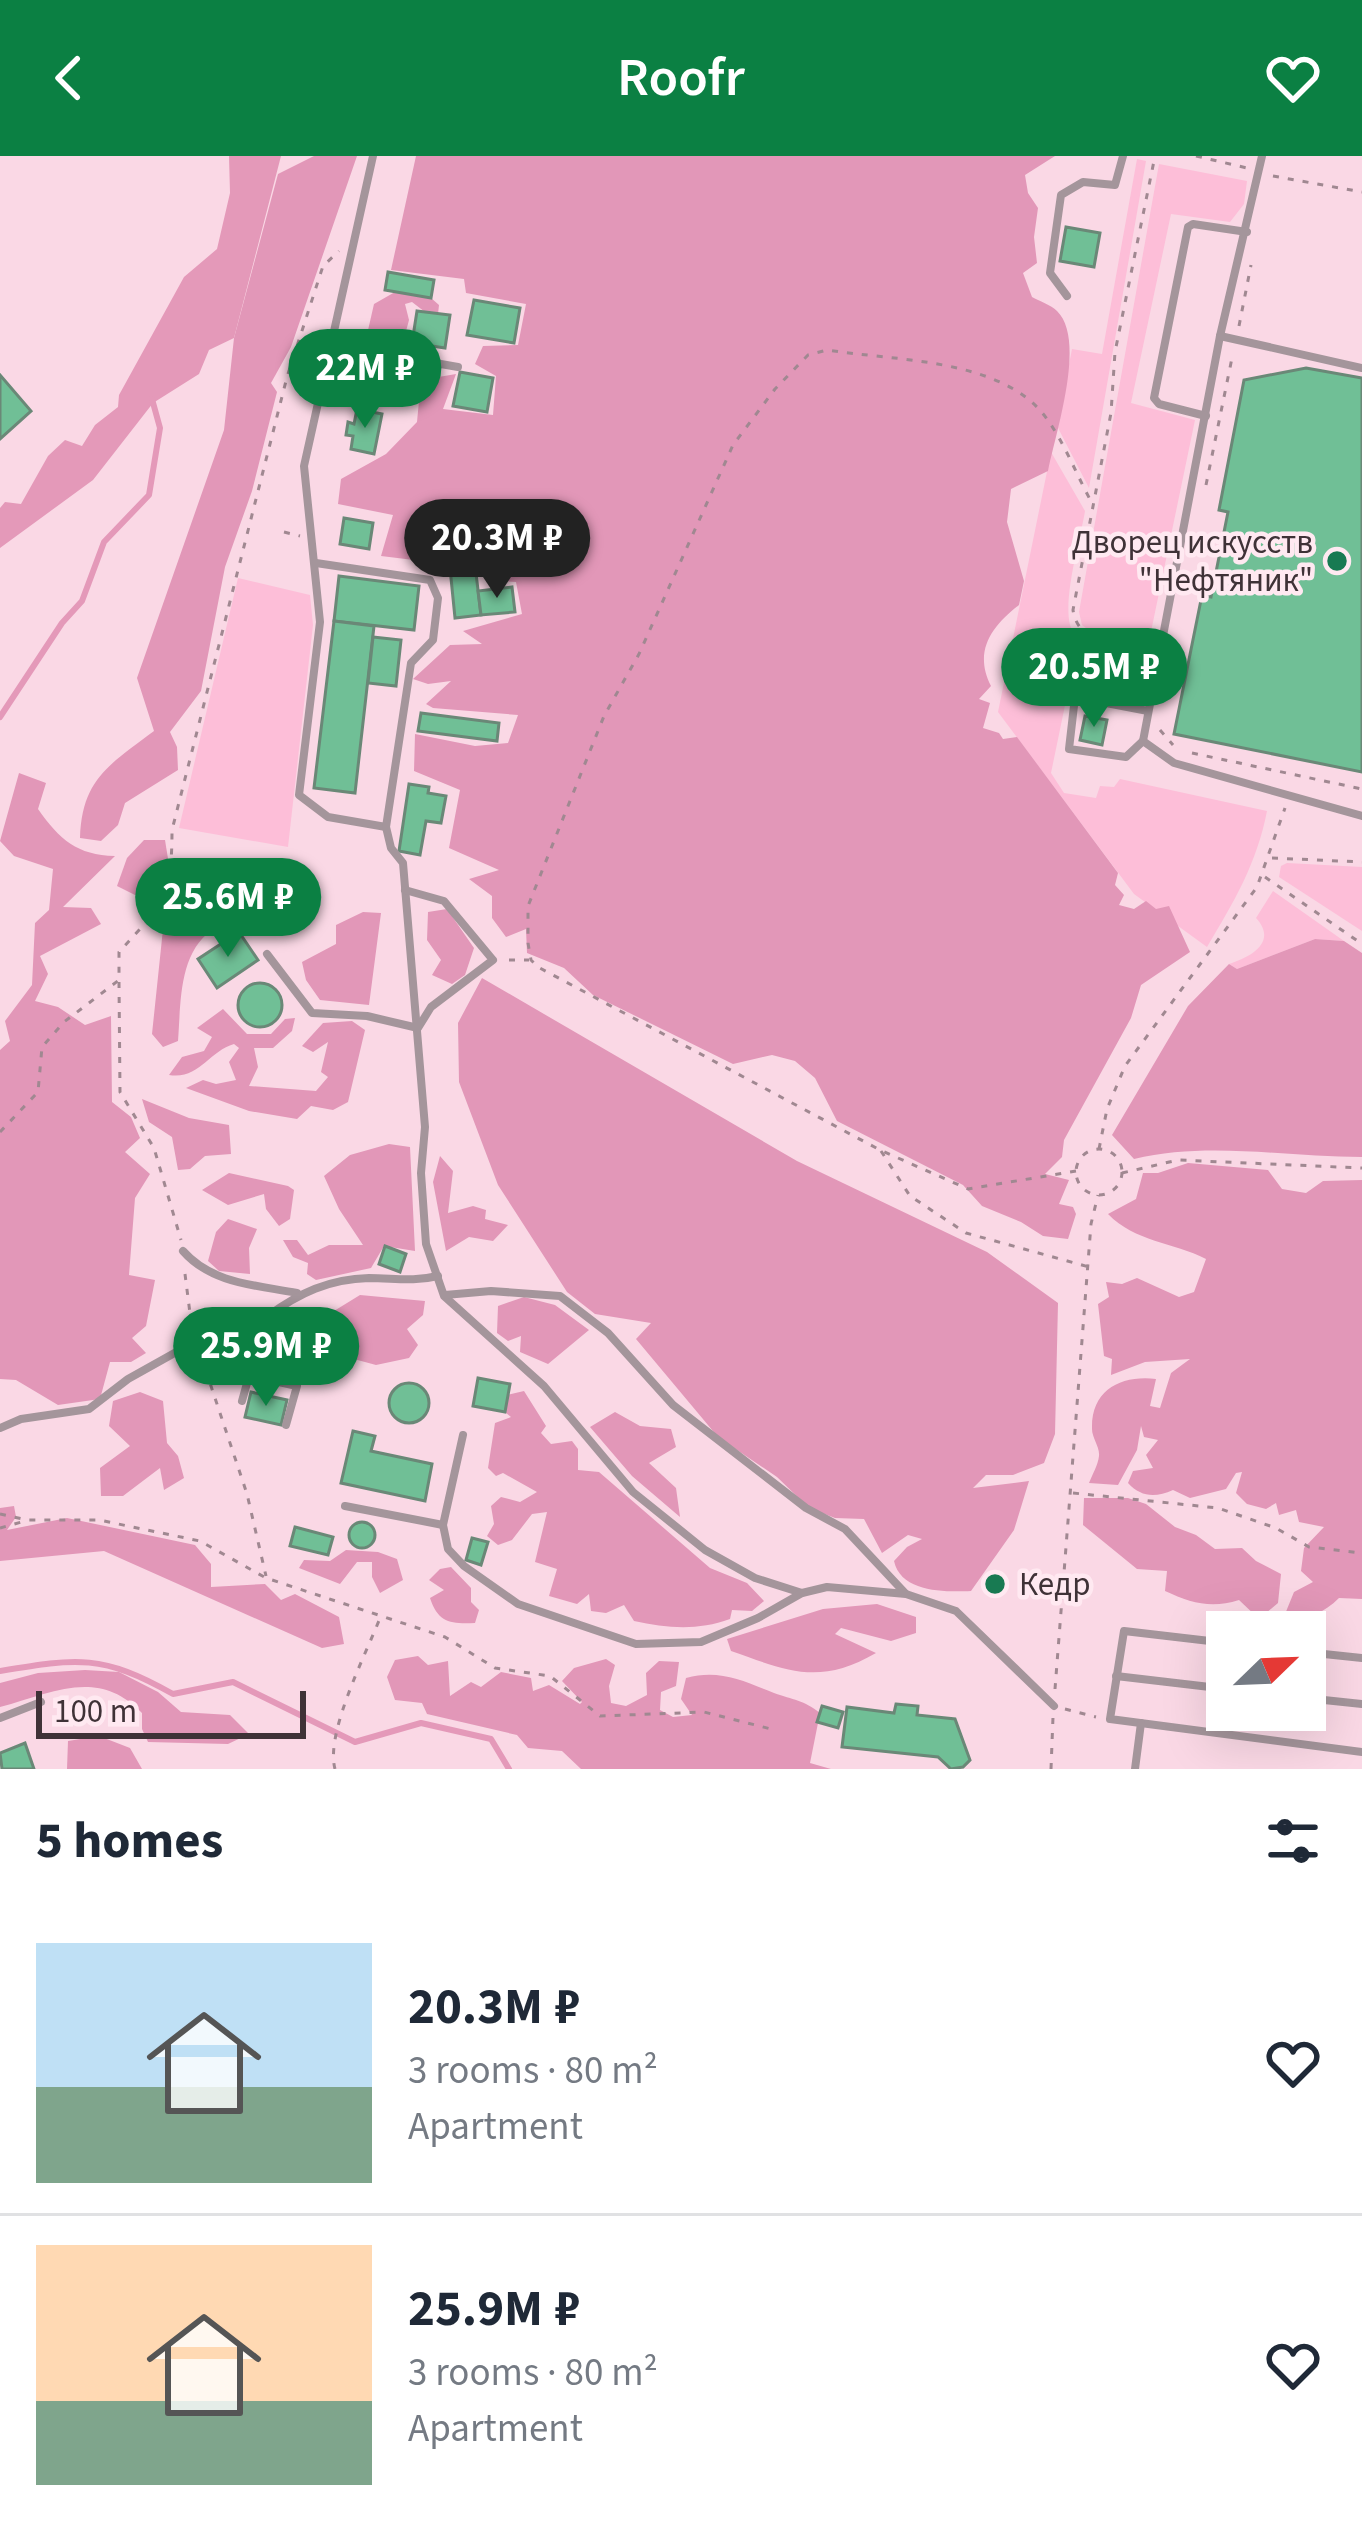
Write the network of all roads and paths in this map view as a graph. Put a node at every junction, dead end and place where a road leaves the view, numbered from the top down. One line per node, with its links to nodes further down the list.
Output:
1 (373, 156): 9 (lane)
2 (1123, 156): 11 (lane)
3 (1155, 156): 19 (path)
4 (1196, 156): 6 (path)
5 (1262, 156): 6 (lane)
6 (1259, 171): 7 (path); 8 (lane)
7 (1362, 192)
8 (1246, 232): 12 (lane); 17 (lane)
9 (356, 239): 14 (lane); 37 (path)
10 (1256, 246): 13 (path)
11 (1067, 296)
12 (1220, 336): 13 (lane); 17 (lane)
13 (1236, 340): 16 (lane); 18 (path)
14 (332, 346): 15 (lane); 20 (lane)
15 (458, 367)
16 (1362, 368)
17 (1206, 416): 21 (lane)
18 (1204, 500)
19 (1092, 503): 21 (path); 36 (path)
20 (316, 562): 28 (lane); 28 (lane)
21 (1157, 657): 22 (lane)
22 (1148, 711): 24 (lane); 24 (lane)
23 (1158, 721): 25 (path)
24 (1143, 741): 26 (lane)
25 (1362, 789)
26 (1289, 795): 27 (lane); 29 (path)
27 (1362, 817)
28 (386, 827): 32 (lane)
29 (1270, 858): 30 (path); 31 (path)
30 (1362, 862)
31 (1263, 875): 33 (path); 40 (path)
32 (405, 890): 35 (lane); 38 (lane)
33 (1362, 944)
34 (267, 954): 38 (lane)
35 (493, 960): 36 (path); 38 (lane)
36 (531, 960): 41 (path)
37 (119, 980): 39 (path); 46 (path)
38 (418, 1028): 48 (lane)
39 (0, 1132)
40 (1100, 1149): 43 (path); 44 (path)
41 (880, 1150): 43 (path); 47 (path)
42 (1362, 1168): 44 (path)
43 (1076, 1171): 45 (path)
44 (1122, 1173): 45 (path)
45 (1098, 1195): 47 (path)
46 (183, 1251): 49 (lane); 52 (path)
47 (1091, 1268): 58 (path)
48 (438, 1276): 49 (lane); 50 (lane)
49 (298, 1293): 51 (lane)
50 (444, 1296): 66 (lane); 67 (lane)
51 (268, 1316): 52 (lane); 53 (lane)
52 (196, 1341): 56 (lane); 65 (path)
53 (256, 1377): 54 (lane); 55 (lane)
54 (242, 1401)
55 (286, 1425)
56 (0, 1428)
57 (463, 1436): 62 (lane)
58 (1072, 1493): 64 (path); 77 (path)
59 (345, 1506): 62 (lane)
60 (0, 1514): 61 (path)
61 (27, 1520): 63 (path); 65 (path)
62 (443, 1525): 66 (lane)
63 (0, 1528)
64 (1362, 1553)
65 (266, 1578): 68 (path)
66 (802, 1594): 67 (lane)
67 (906, 1594): 77 (lane)
68 (381, 1616): 81 (path); 83 (path)
69 (1206, 1641): 72 (lane)
70 (1326, 1654): 71 (lane)
71 (1362, 1658)
72 (1117, 1676): 73 (lane); 79 (lane)
73 (1206, 1687)
74 (1326, 1700): 76 (lane)
75 (41, 1702): 78 (lane)
76 (1362, 1704)
77 (1054, 1706): 79 (path); 84 (path)
78 (0, 1718)
79 (1110, 1719): 80 (lane)
80 (1141, 1723): 82 (lane); 85 (lane)
81 (775, 1730)
82 (1362, 1752)
83 (335, 1769)
84 (1051, 1769)
85 (1135, 1769)

